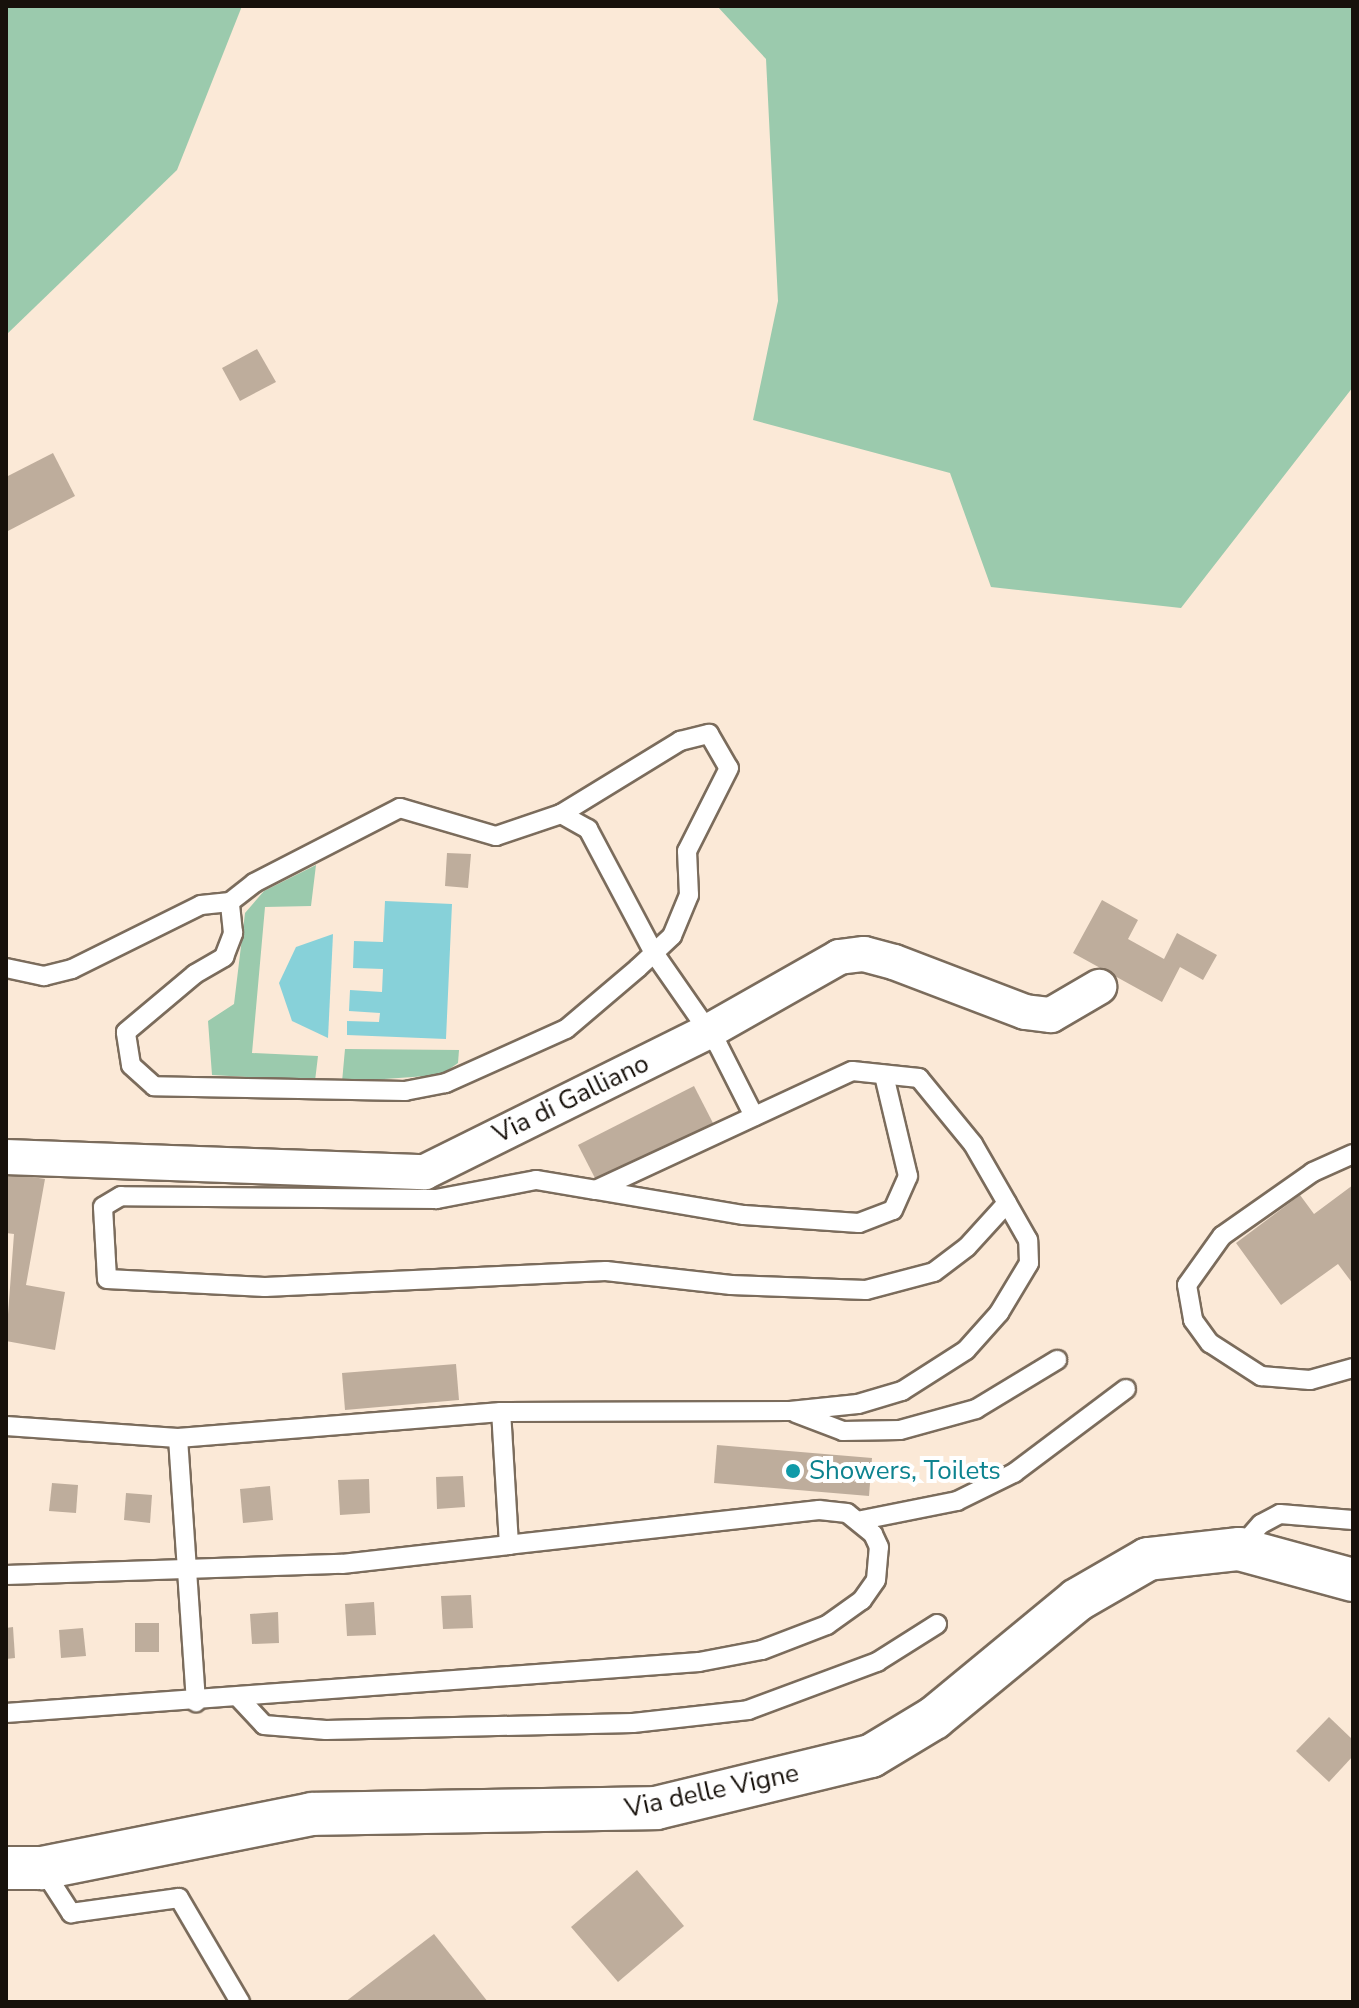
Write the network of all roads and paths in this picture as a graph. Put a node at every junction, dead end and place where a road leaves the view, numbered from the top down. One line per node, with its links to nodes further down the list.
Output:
1 (561, 814): 2 (lane); 3 (lane); 3 (lane)
2 (230, 902): 3 (lane); 4 (lane)
3 (654, 953): 6 (lane)
4 (6, 968)
5 (1099, 987): 6 (street, Via di Galliano)
6 (709, 1031): 8 (lane); 10 (street, Via di Galliano)
7 (884, 1075): 8 (lane); 11 (lane); 12 (lane)
8 (754, 1116): 11 (lane)
9 (1353, 1154): 14 (lane)
10 (6, 1157)
11 (596, 1190): 12 (lane)
12 (1007, 1203): 16 (lane)
13 (1057, 1360): 16 (lane)
14 (1353, 1368)
15 (1126, 1389): 20 (lane)
16 (790, 1411): 17 (lane)
17 (501, 1412): 19 (lane); 22 (lane)
18 (6, 1426): 19 (lane)
19 (178, 1438): 24 (lane)
20 (862, 1520): 22 (lane); 28 (lane)
21 (1353, 1520): 23 (lane)
22 (509, 1545): 24 (lane)
23 (1239, 1549): 26 (street, Via delle Vigne); 31 (street, Via delle Vigne)
24 (184, 1568): 25 (lane); 29 (lane)
25 (6, 1575)
26 (1353, 1580)
27 (937, 1624): 28 (lane)
28 (239, 1698): 29 (lane)
29 (196, 1702): 30 (lane)
30 (6, 1713)
31 (24, 1868): 32 (lane)
32 (240, 2002)

